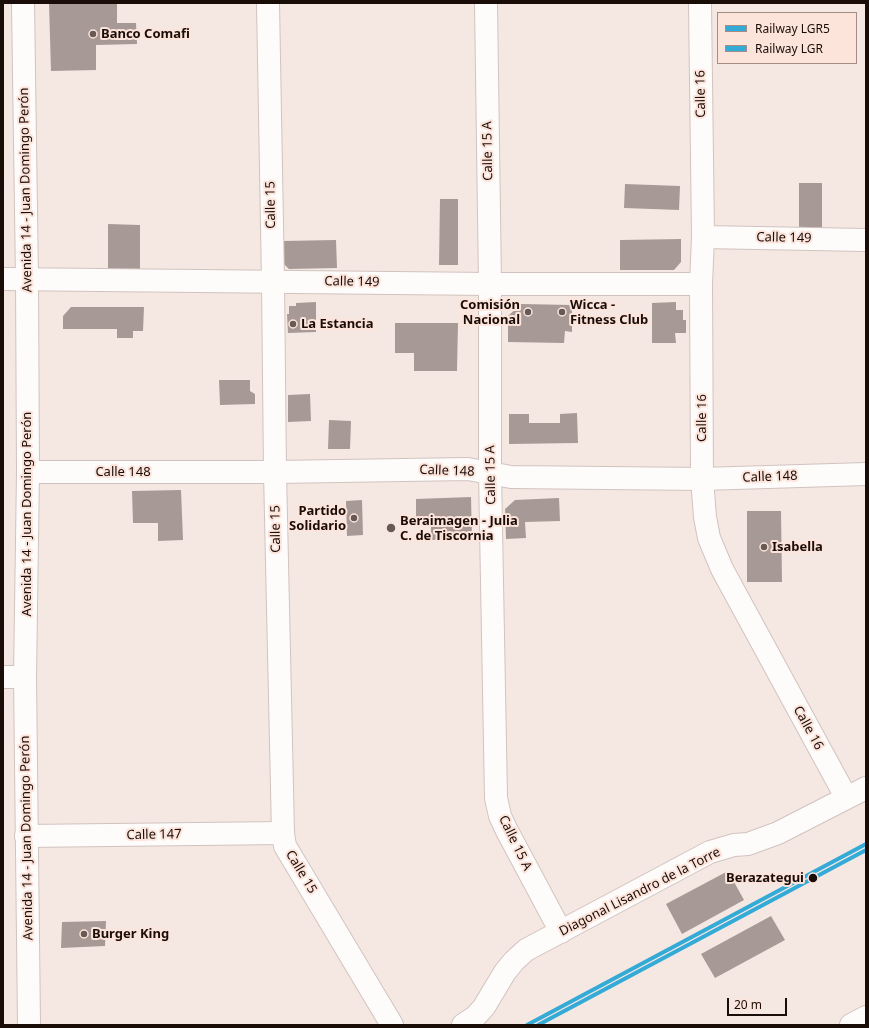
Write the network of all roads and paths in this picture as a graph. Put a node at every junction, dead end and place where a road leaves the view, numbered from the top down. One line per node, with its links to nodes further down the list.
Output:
1 (23, 3): 8 (street, Avenida 14 - Juan Domingo Perón)
2 (268, 3): 9 (street, Calle 15)
3 (486, 3): 10 (street, Calle 15 A)
4 (700, 3): 5 (street, Calle 16)
5 (703, 236): 6 (street, Calle 149); 11 (street, Calle 16)
6 (866, 240)
7 (3, 279): 8 (street, Calle 149)
8 (27, 279): 9 (street, Calle 149); 12 (street, Avenida 14 - Juan Domingo Perón)
9 (273, 281): 10 (street, Calle 149); 13 (street, Calle 15)
10 (490, 284): 11 (street, Calle 149); 14 (street, Calle 15 A)
11 (701, 284): 16 (street, Calle 16)
12 (28, 472): 13 (street, Calle 148); 18 (street, Avenida 14 - Juan Domingo Perón)
13 (275, 472): 14 (street, Calle 148); 21 (street, Calle 15)
14 (490, 473): 16 (street, Calle 148); 23 (street, Calle 15 A)
15 (866, 474): 16 (street, Calle 148)
16 (702, 478): 20 (street, Calle 16)
17 (3, 677): 18 (street)
18 (25, 677): 22 (street, Avenida 14 - Juan Domingo Perón)
19 (866, 788): 20 (street, Diagonal Lisandro de la Torre)
20 (846, 797): 23 (street, Diagonal Lisandro de la Torre)
21 (283, 833): 22 (street, Calle 147); 26 (street, Calle 15)
22 (26, 836): 25 (street, Avenida 14 - Juan Domingo Perón)
23 (561, 932): 27 (street, Diagonal Lisandro de la Torre)
24 (866, 1017): 28 (street)
25 (29, 1025)
26 (392, 1025)
27 (463, 1025)
28 (851, 1025)

